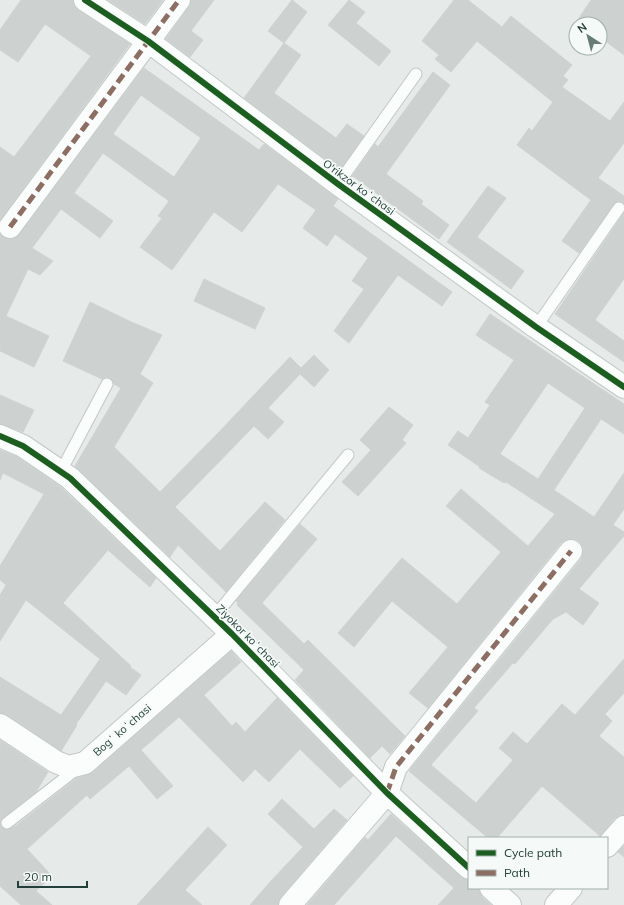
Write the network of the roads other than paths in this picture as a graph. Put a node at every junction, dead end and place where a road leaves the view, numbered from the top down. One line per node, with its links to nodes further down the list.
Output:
1 (85, 0): 3 (street, O'rikzor koʻchasi)
2 (179, 0): 3 (street)
3 (148, 41): 5 (street, O'rikzor koʻchasi); 7 (street)
4 (416, 74): 5 (lane)
5 (338, 184): 8 (street, O'rikzor koʻchasi)
6 (619, 208): 8 (lane)
7 (10, 227)
8 (536, 328): 10 (street, O'rikzor koʻchasi)
9 (107, 384): 13 (lane)
10 (624, 387)
11 (0, 436): 13 (street, Ziyokor koʻchasi)
12 (348, 455): 15 (lane)
13 (60, 471): 15 (street, Ziyokor koʻchasi)
14 (572, 551): 19 (street)
15 (214, 616): 16 (street, Ziyokor koʻchasi)
16 (232, 634): 18 (street, Bogʻ koʻchasi); 19 (street, Ziyokor koʻchasi)
17 (0, 725): 18 (street, Bogʻ koʻchasi)
18 (85, 763): 20 (lane)
19 (387, 793): 23 (street, Ziyokor koʻchasi); 26 (street)
20 (7, 824)
21 (624, 827): 22 (street)
22 (608, 845)
23 (468, 867)
24 (492, 889): 27 (street)
25 (570, 889): 28 (street)
26 (290, 905)
27 (510, 905)
28 (556, 905)

